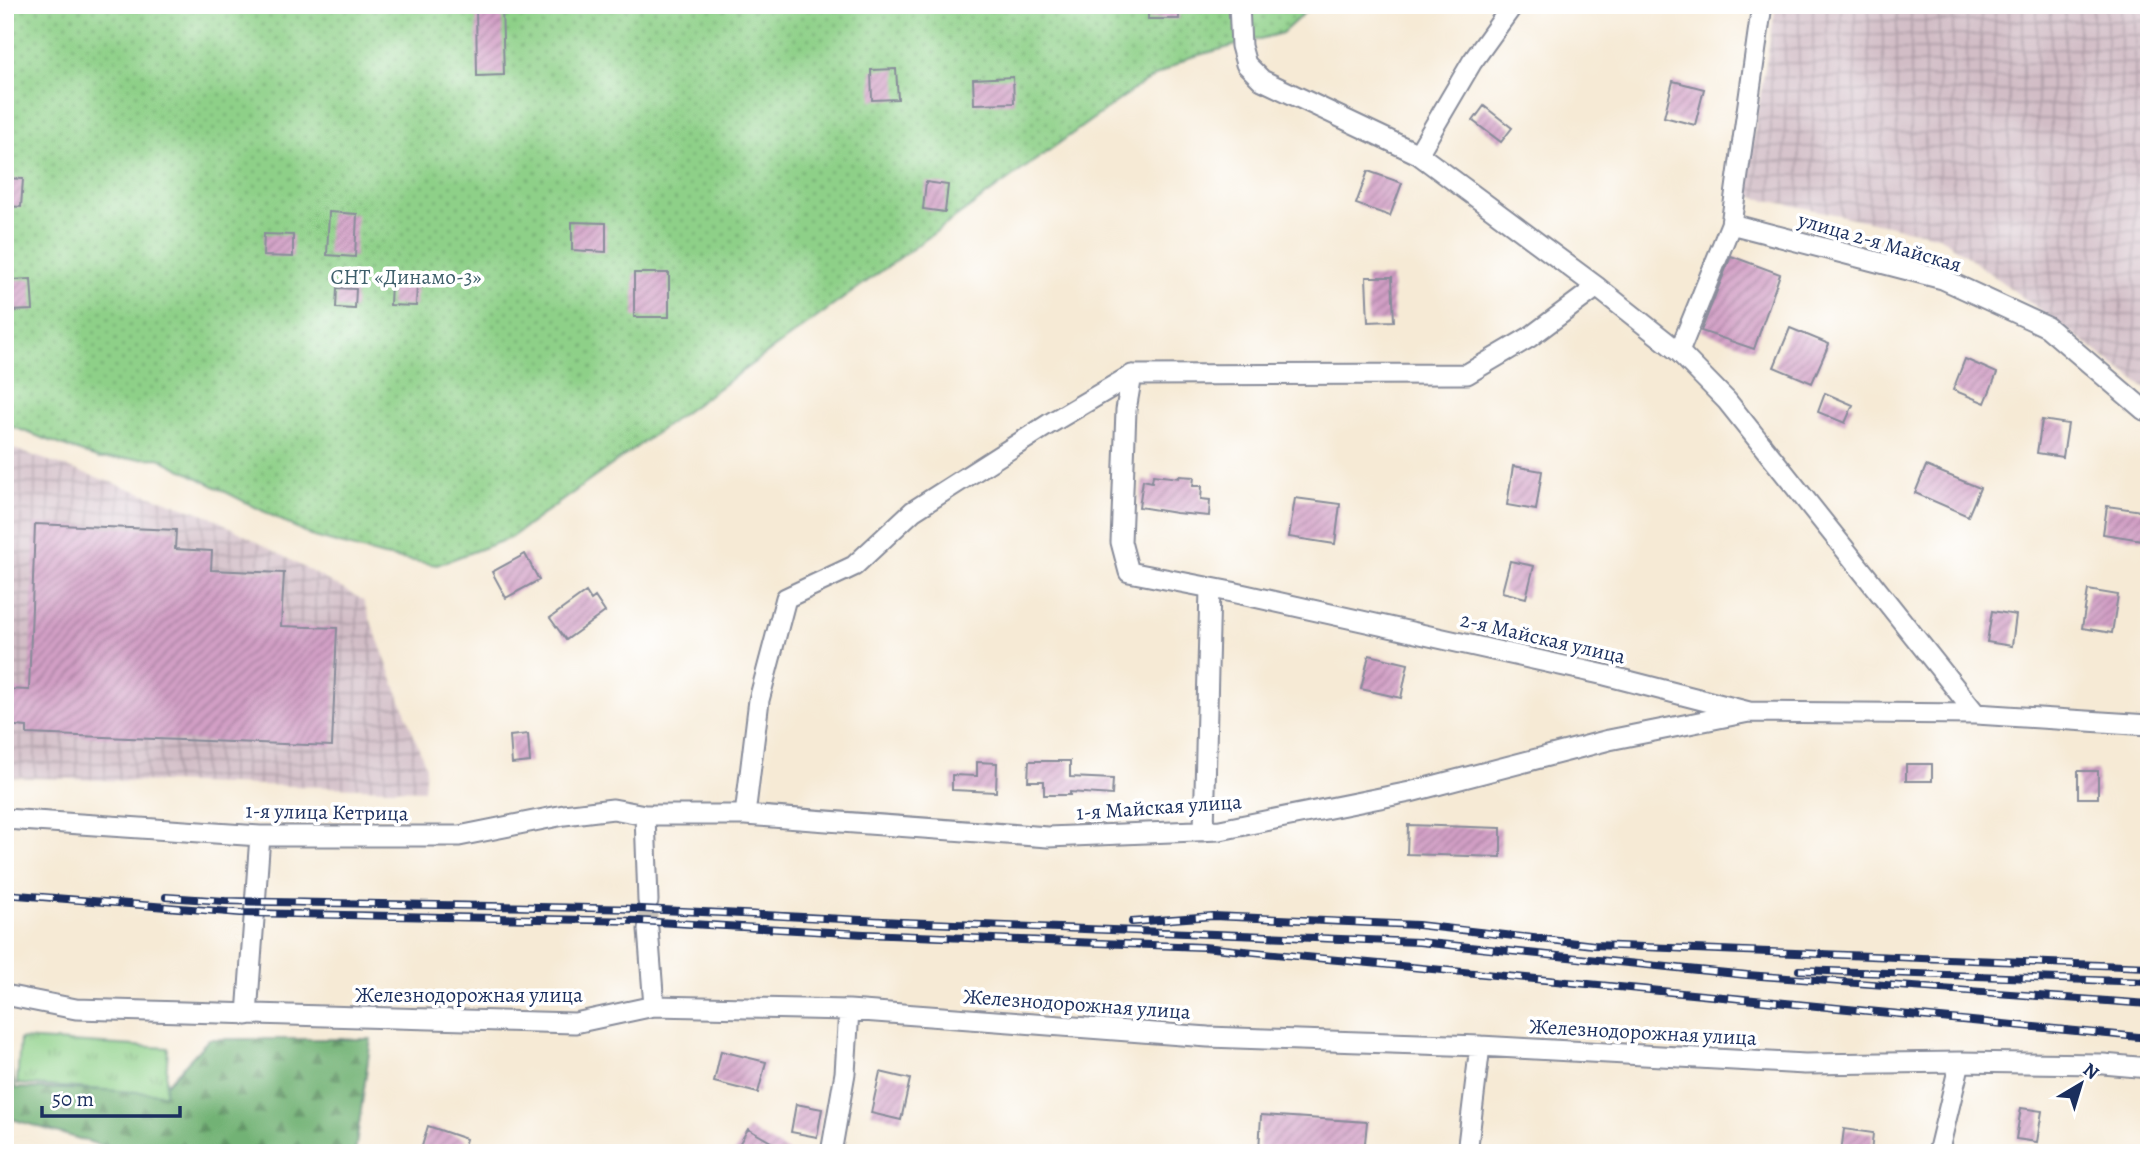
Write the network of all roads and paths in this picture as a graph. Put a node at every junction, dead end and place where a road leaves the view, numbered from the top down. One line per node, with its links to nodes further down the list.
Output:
1 (1239, 5): 4 (street)
2 (1513, 5): 4 (street)
3 (1762, 5): 5 (street)
4 (1418, 154): 6 (street)
5 (1731, 224): 7 (street); 9 (street, улица 2-я Майская)
6 (1597, 287): 7 (street); 8 (street)
7 (1679, 352): 12 (street)
8 (1132, 375): 10 (street, 2-я Майская улица); 15 (street)
9 (2149, 410)
10 (1210, 588): 11 (street, 2-я Майская улица); 17 (street)
11 (1749, 712): 12 (street, 2-я Майская улица); 17 (street, 1-я Майская улица)
12 (1976, 714): 13 (street, 2-я Майская улица)
13 (2149, 725)
14 (645, 815): 15 (street, 1-я Майская улица); 18 (street, 1-я улица Кетрица); 19 (street)
15 (745, 815): 17 (street, 1-я Майская улица)
16 (5, 819): 18 (street, 1-я улица Кетрица)
17 (1204, 831)
18 (260, 836): 24 (street)
19 (648, 901)
20 (648, 929): 22 (street)
21 (5, 995): 24 (street, Железнодорожная улица)
22 (654, 1006): 23 (street, Железнодорожная улица); 24 (street, Железнодорожная улица)
23 (849, 1010): 25 (street, Железнодорожная улица); 28 (street)
24 (247, 1015)
25 (1480, 1046): 26 (street, Железнодорожная улица); 29 (street)
26 (1960, 1062): 27 (street, Железнодорожная улица); 30 (street)
27 (2149, 1068)
28 (831, 1153)
29 (1467, 1153)
30 (1938, 1153)

